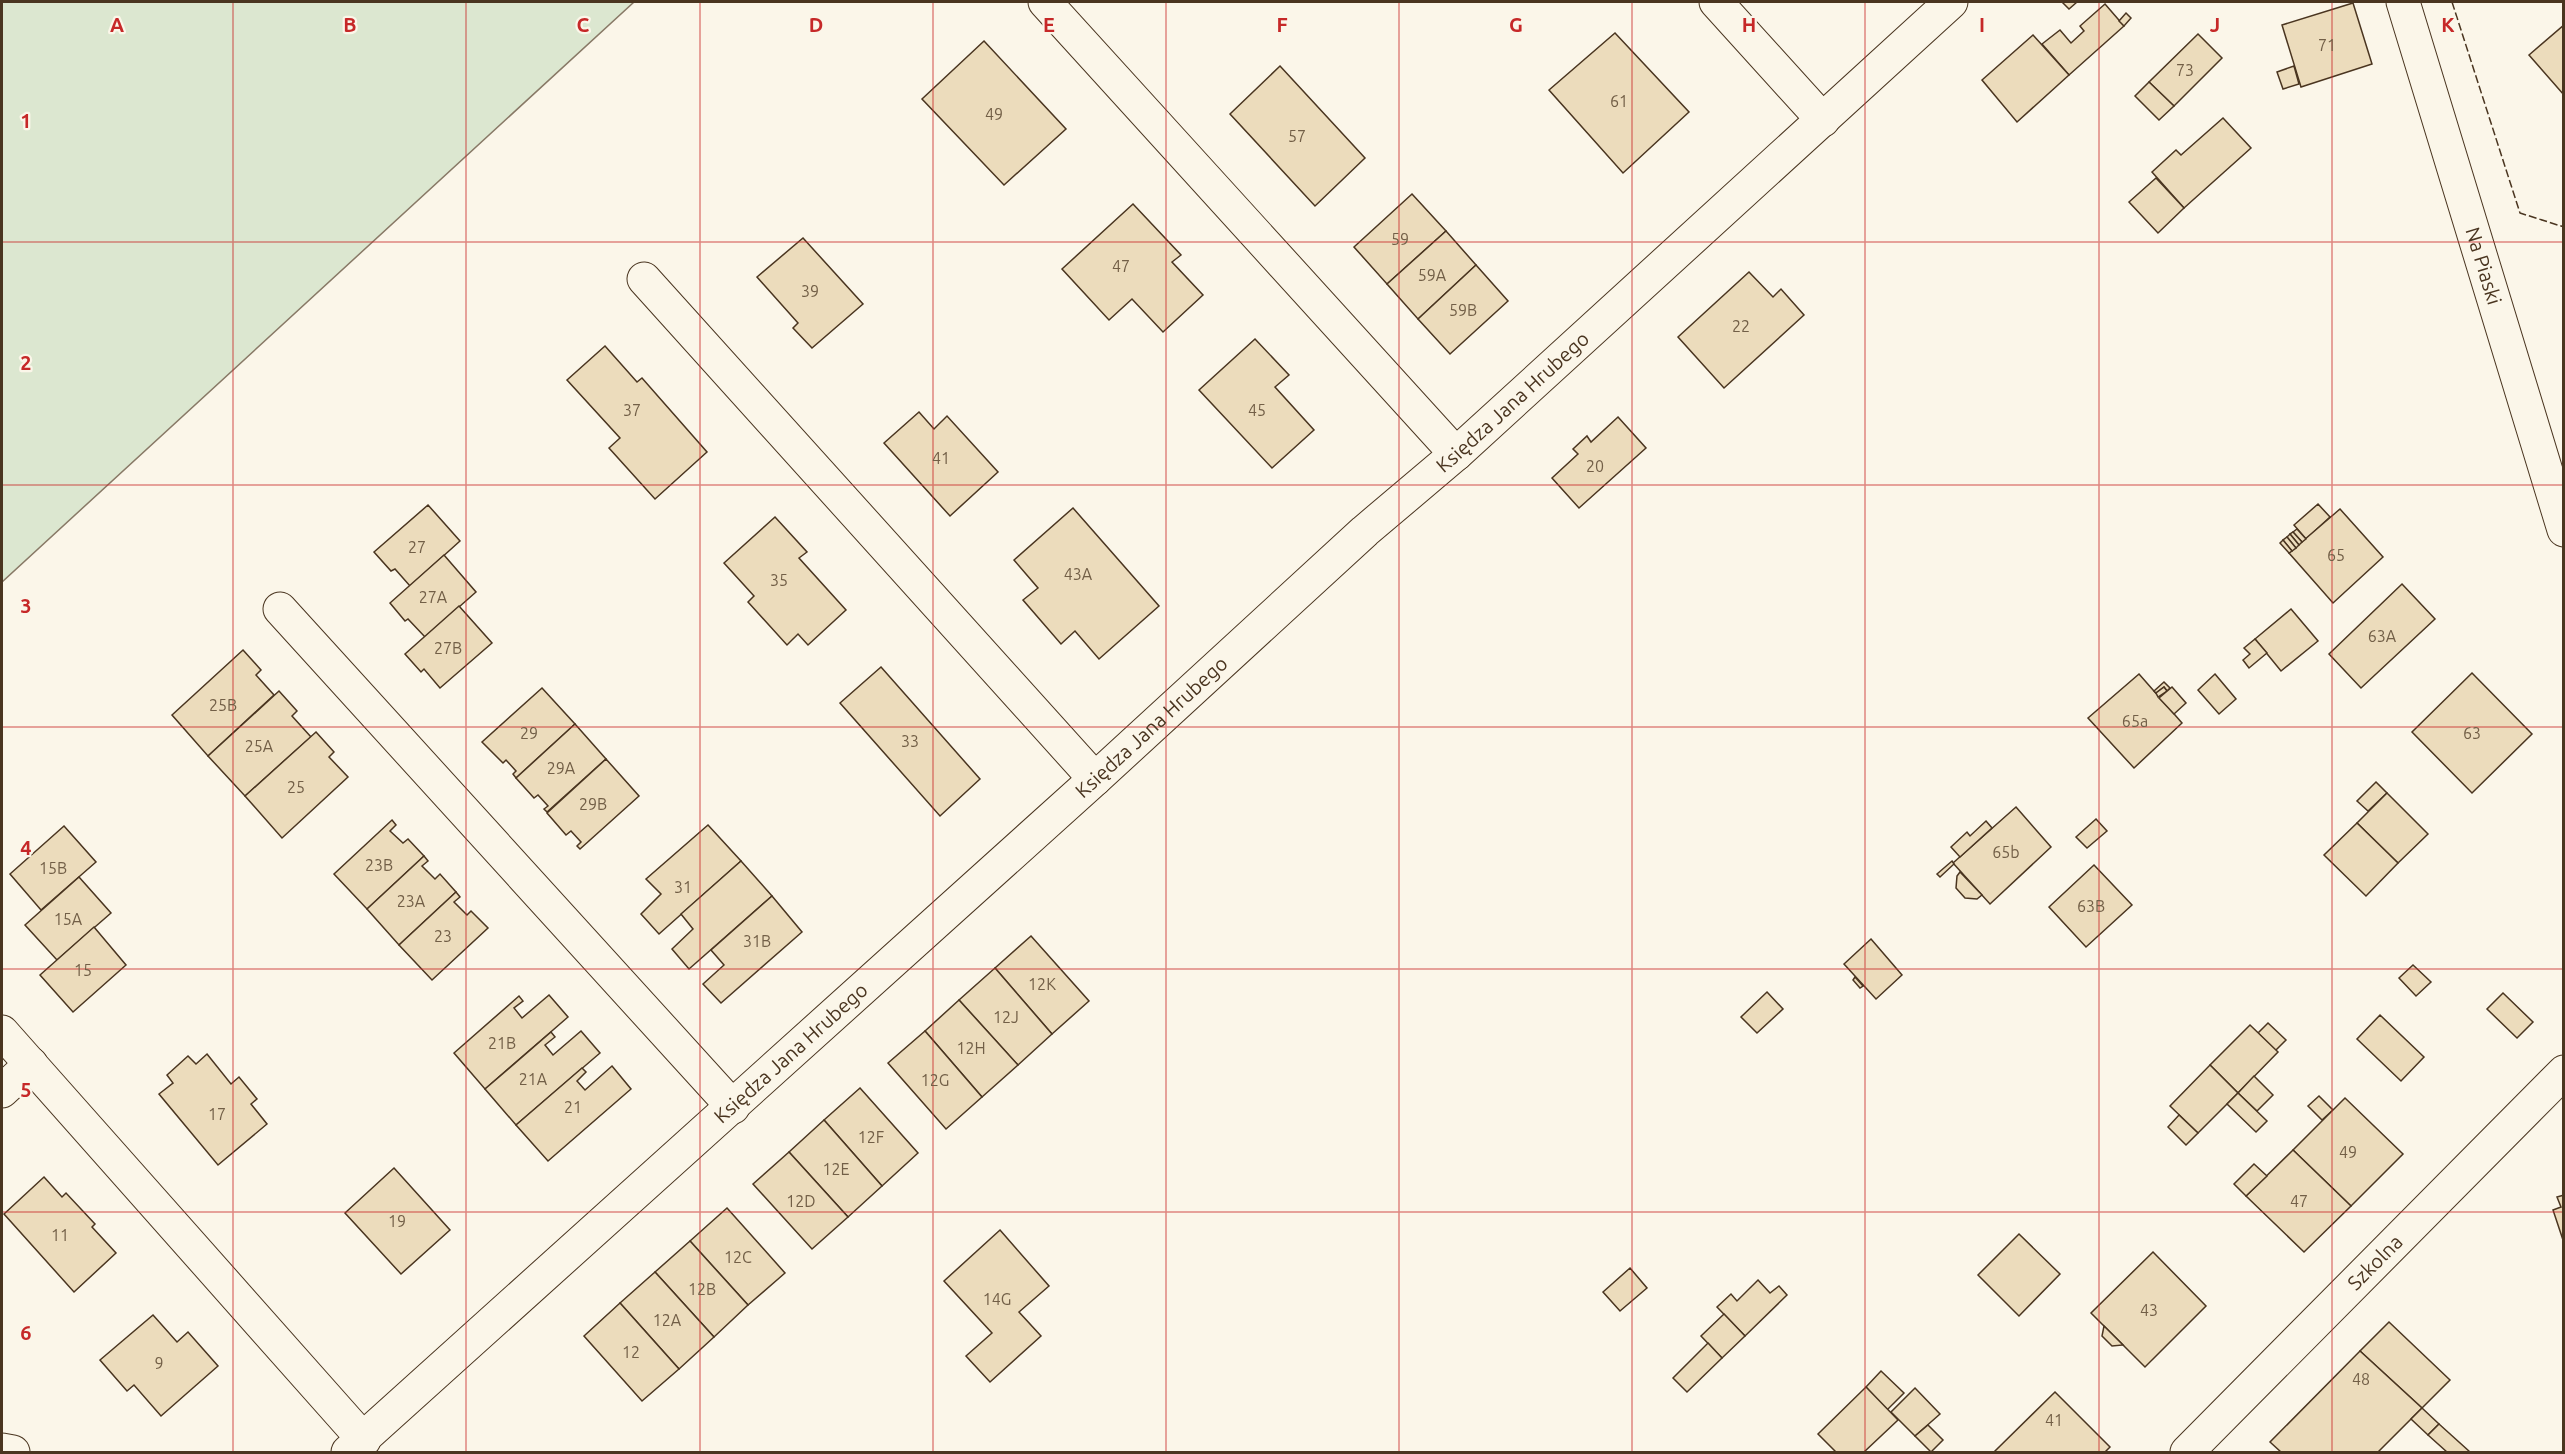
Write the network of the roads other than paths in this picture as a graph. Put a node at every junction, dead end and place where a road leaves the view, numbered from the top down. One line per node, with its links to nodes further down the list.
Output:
1 (1045, 2): 7 (street)
2 (1716, 2): 5 (street)
3 (1951, 2): 5 (street, Księdza Jana Hrubego)
4 (2403, 2): 8 (street, Na Piaski)
5 (1823, 120): 7 (street, Księdza Jana Hrubego)
6 (644, 279): 10 (street)
7 (1456, 454): 10 (street, Księdza Jana Hrubego)
8 (2564, 530)
9 (280, 609): 15 (street)
10 (1095, 779): 15 (street, Księdza Jana Hrubego)
11 (2, 1032): 12 (street)
12 (31, 1064): 14 (street); 16 (street)
13 (2564, 1072): 19 (street, Szkolna)
14 (2, 1091)
15 (733, 1107): 16 (street, Księdza Jana Hrubego)
16 (356, 1446)
17 (2, 1450): 18 (street)
18 (13, 1452)
19 (2187, 1452)

